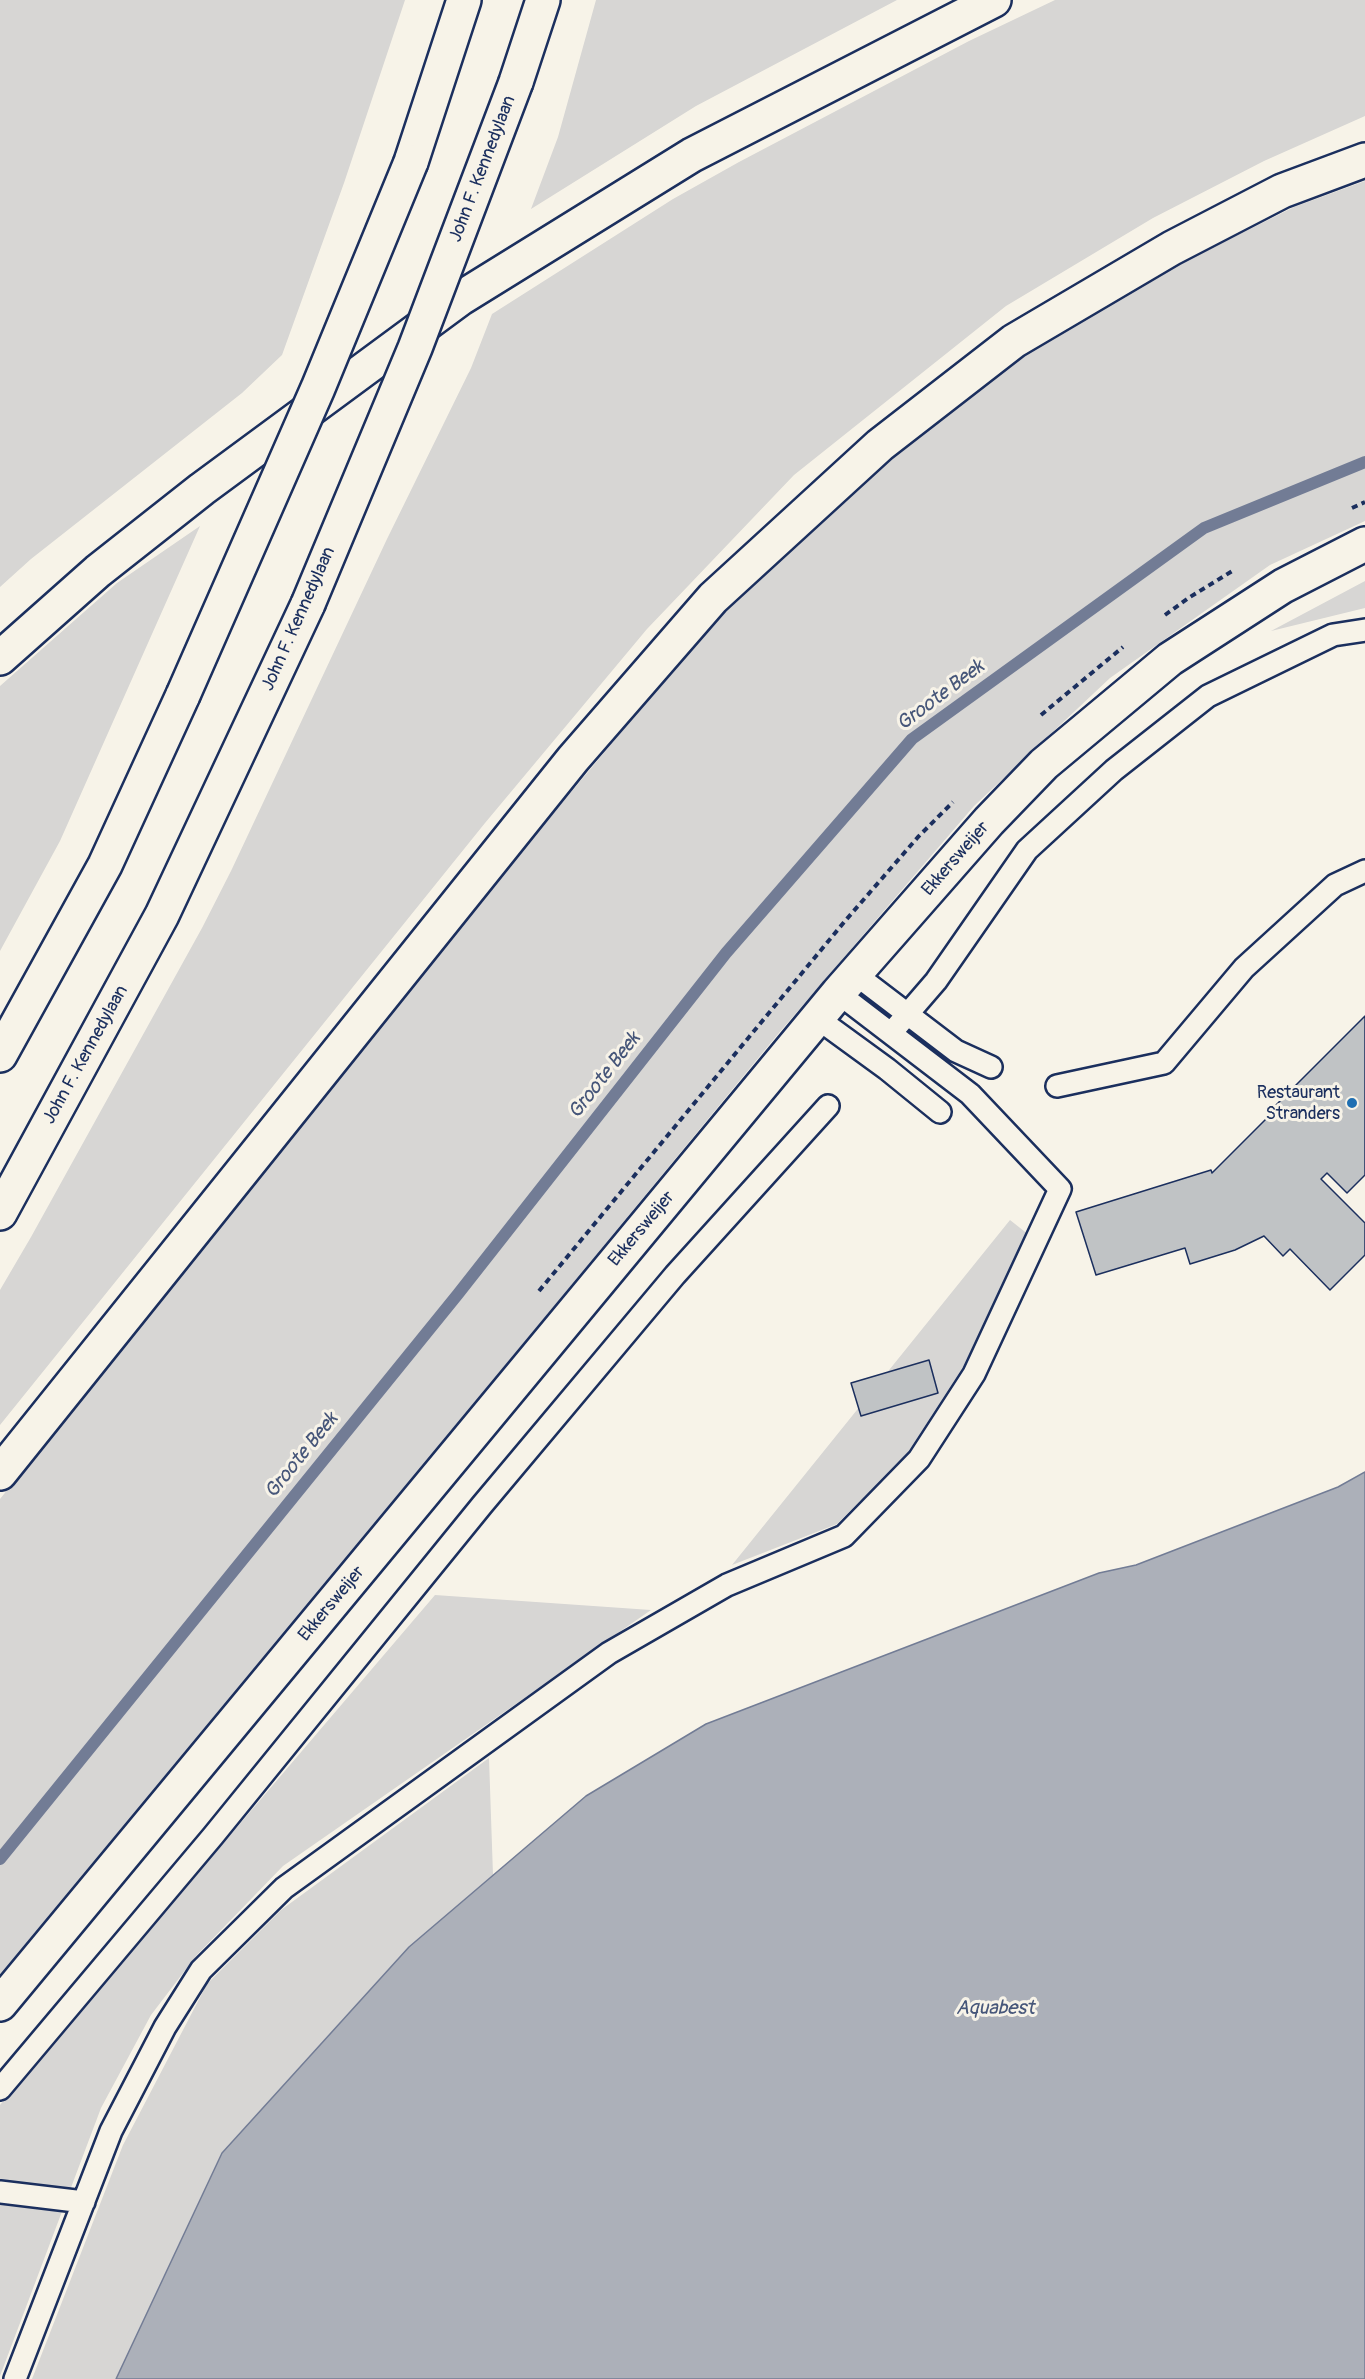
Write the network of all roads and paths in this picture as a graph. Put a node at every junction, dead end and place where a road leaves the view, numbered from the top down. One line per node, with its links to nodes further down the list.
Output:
1 (464, 0): 14 (main road, bridge)
2 (543, 0): 5 (main road, John F. Kennedylaan, bridge)
3 (994, 0): 5 (main road)
4 (1365, 160): 20 (main road)
5 (423, 326): 8 (main road); 19 (main road, John F. Kennedylaan, bridge)
6 (1365, 544): 10 (main road, Ekkersweijer)
7 (1365, 630): 11 (lane)
8 (0, 658)
9 (1365, 872): 16 (lane)
10 (847, 983): 11 (lane); 12 (main road, Ekkersweijer); 13 (lane)
11 (908, 1014): 13 (lane); 15 (lane)
12 (817, 1018): 18 (lane); 21 (main road, Ekkersweijer)
13 (892, 1032): 24 (lane)
14 (0, 1054)
15 (991, 1067)
16 (1057, 1086)
17 (828, 1106): 22 (lane)
18 (940, 1112)
19 (0, 1213)
20 (0, 1473)
21 (0, 2004)
22 (0, 2089)
23 (0, 2192): 24 (lane)
24 (84, 2202): 25 (lane)
25 (15, 2379)

